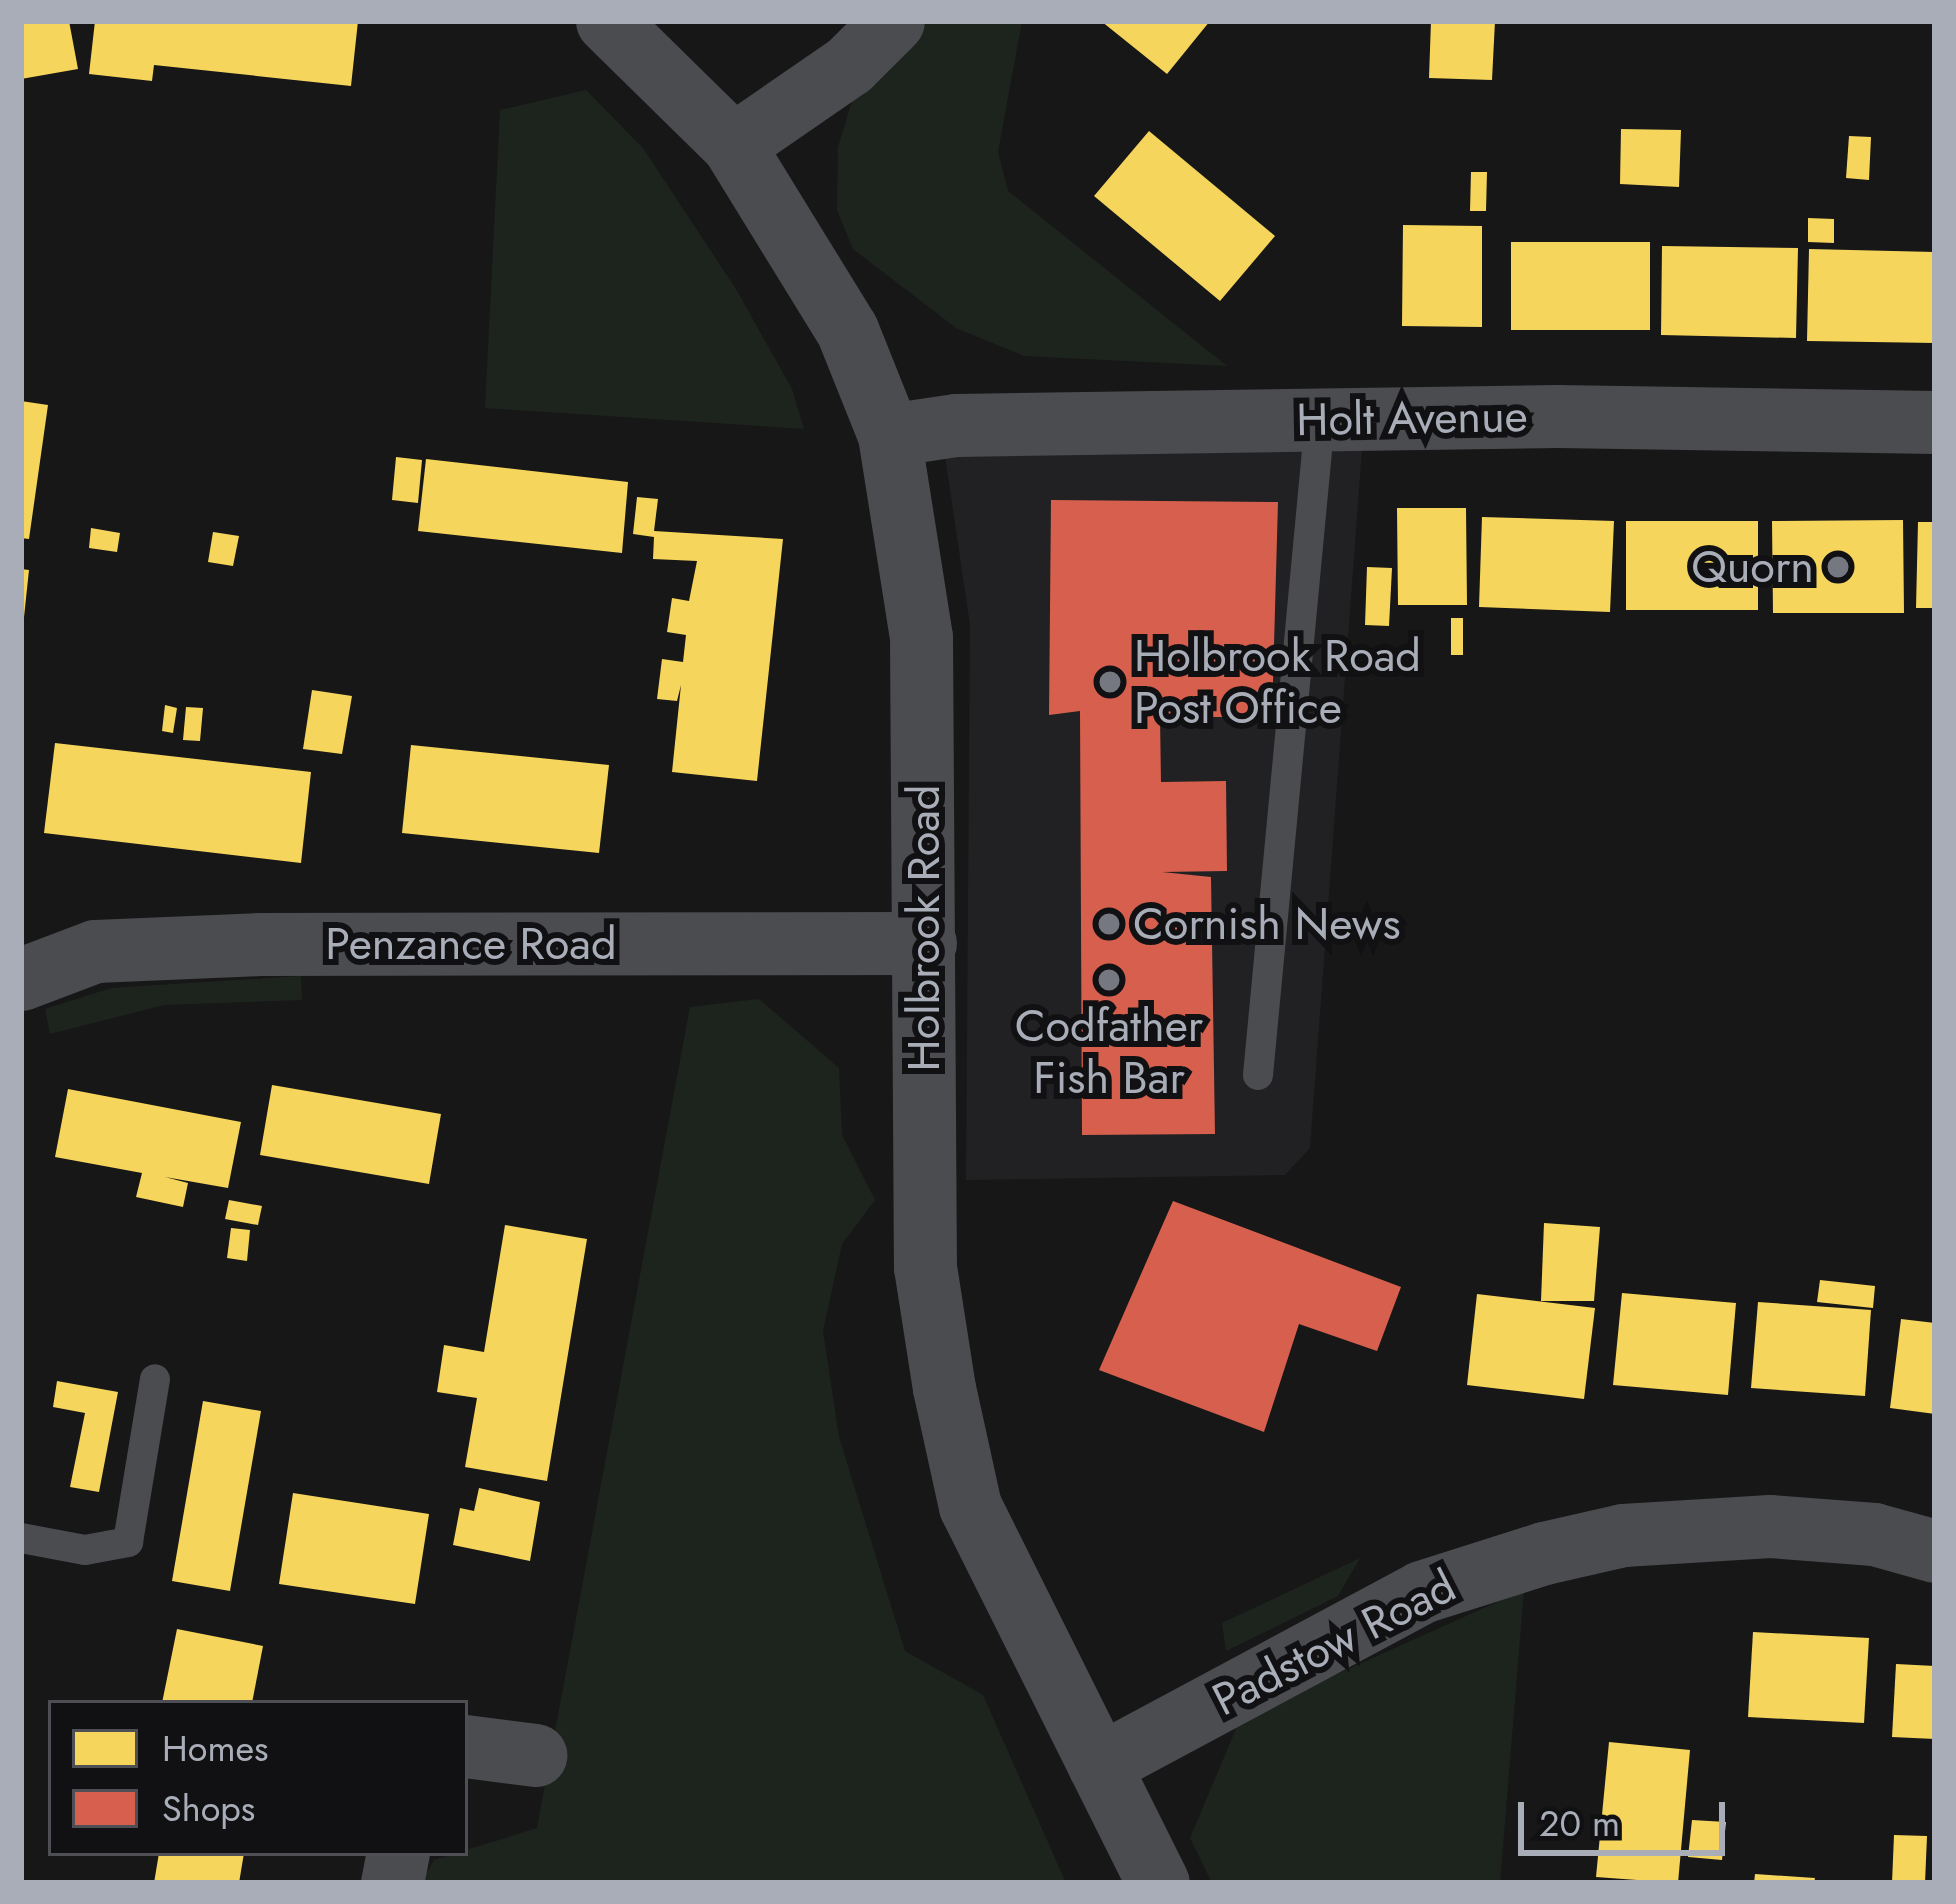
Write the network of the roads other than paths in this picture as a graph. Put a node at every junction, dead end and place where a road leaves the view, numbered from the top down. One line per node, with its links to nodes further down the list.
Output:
1 (607, 21): 3 (street, Holbrook Road)
2 (893, 21): 3 (street)
3 (733, 146): 6 (street, Holbrook Road)
4 (1320, 419): 5 (street, Holt Avenue); 6 (street, Holt Avenue); 9 (lane)
5 (1935, 422)
6 (889, 434): 7 (street, Holbrook Road)
7 (926, 944): 8 (street, Penzance Road); 15 (street, Holbrook Road)
8 (21, 979)
9 (1258, 1076)
10 (155, 1378): 11 (lane)
11 (21, 1538)
12 (1935, 1551): 15 (street, Padstow Road)
13 (468, 1746): 14 (street)
14 (535, 1755)
15 (1100, 1765): 16 (street, Holbrook Road)
16 (1158, 1883)

